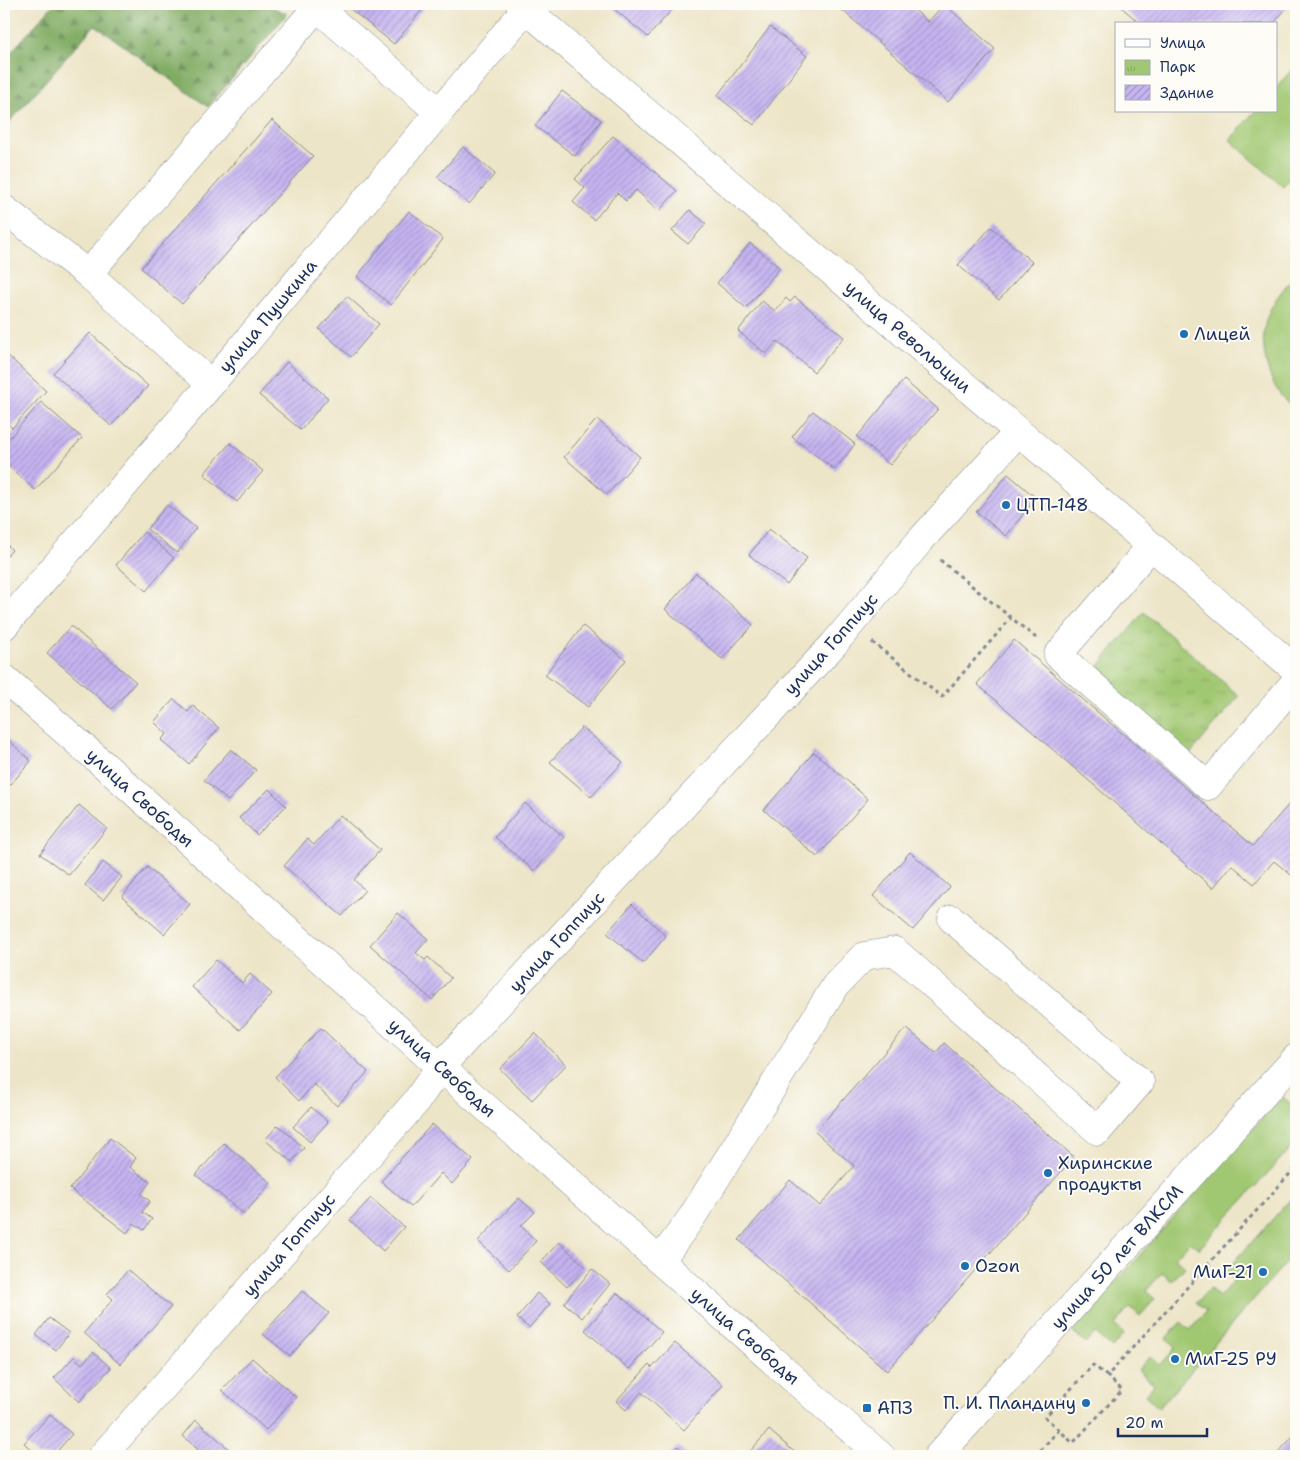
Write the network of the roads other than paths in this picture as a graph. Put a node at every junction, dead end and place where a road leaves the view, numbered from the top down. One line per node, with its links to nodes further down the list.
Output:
1 (315, 5): 3 (street); 5 (street)
2 (525, 5): 3 (street, улица Пушкина); 7 (street, улица Революции)
3 (439, 112): 6 (street, улица Пушкина)
4 (4, 209): 5 (street)
5 (88, 274): 6 (street)
6 (211, 384): 9 (street, улица Пушкина)
7 (1018, 432): 8 (street, улица Революции); 15 (street, улица Гоппиус)
8 (1151, 546): 10 (street, улица Революции); 12 (street)
9 (4, 626)
10 (1296, 670)
11 (4, 678): 15 (street, улица Свободы)
12 (1296, 681)
13 (952, 918): 16 (street)
14 (1296, 1058): 19 (street, улица 50 лет ВЛКСМ)
15 (440, 1067): 16 (street, улица Свободы); 17 (street, улица Гоппиус)
16 (660, 1262): 18 (street, улица Свободы)
17 (102, 1456)
18 (881, 1456)
19 (938, 1456)

